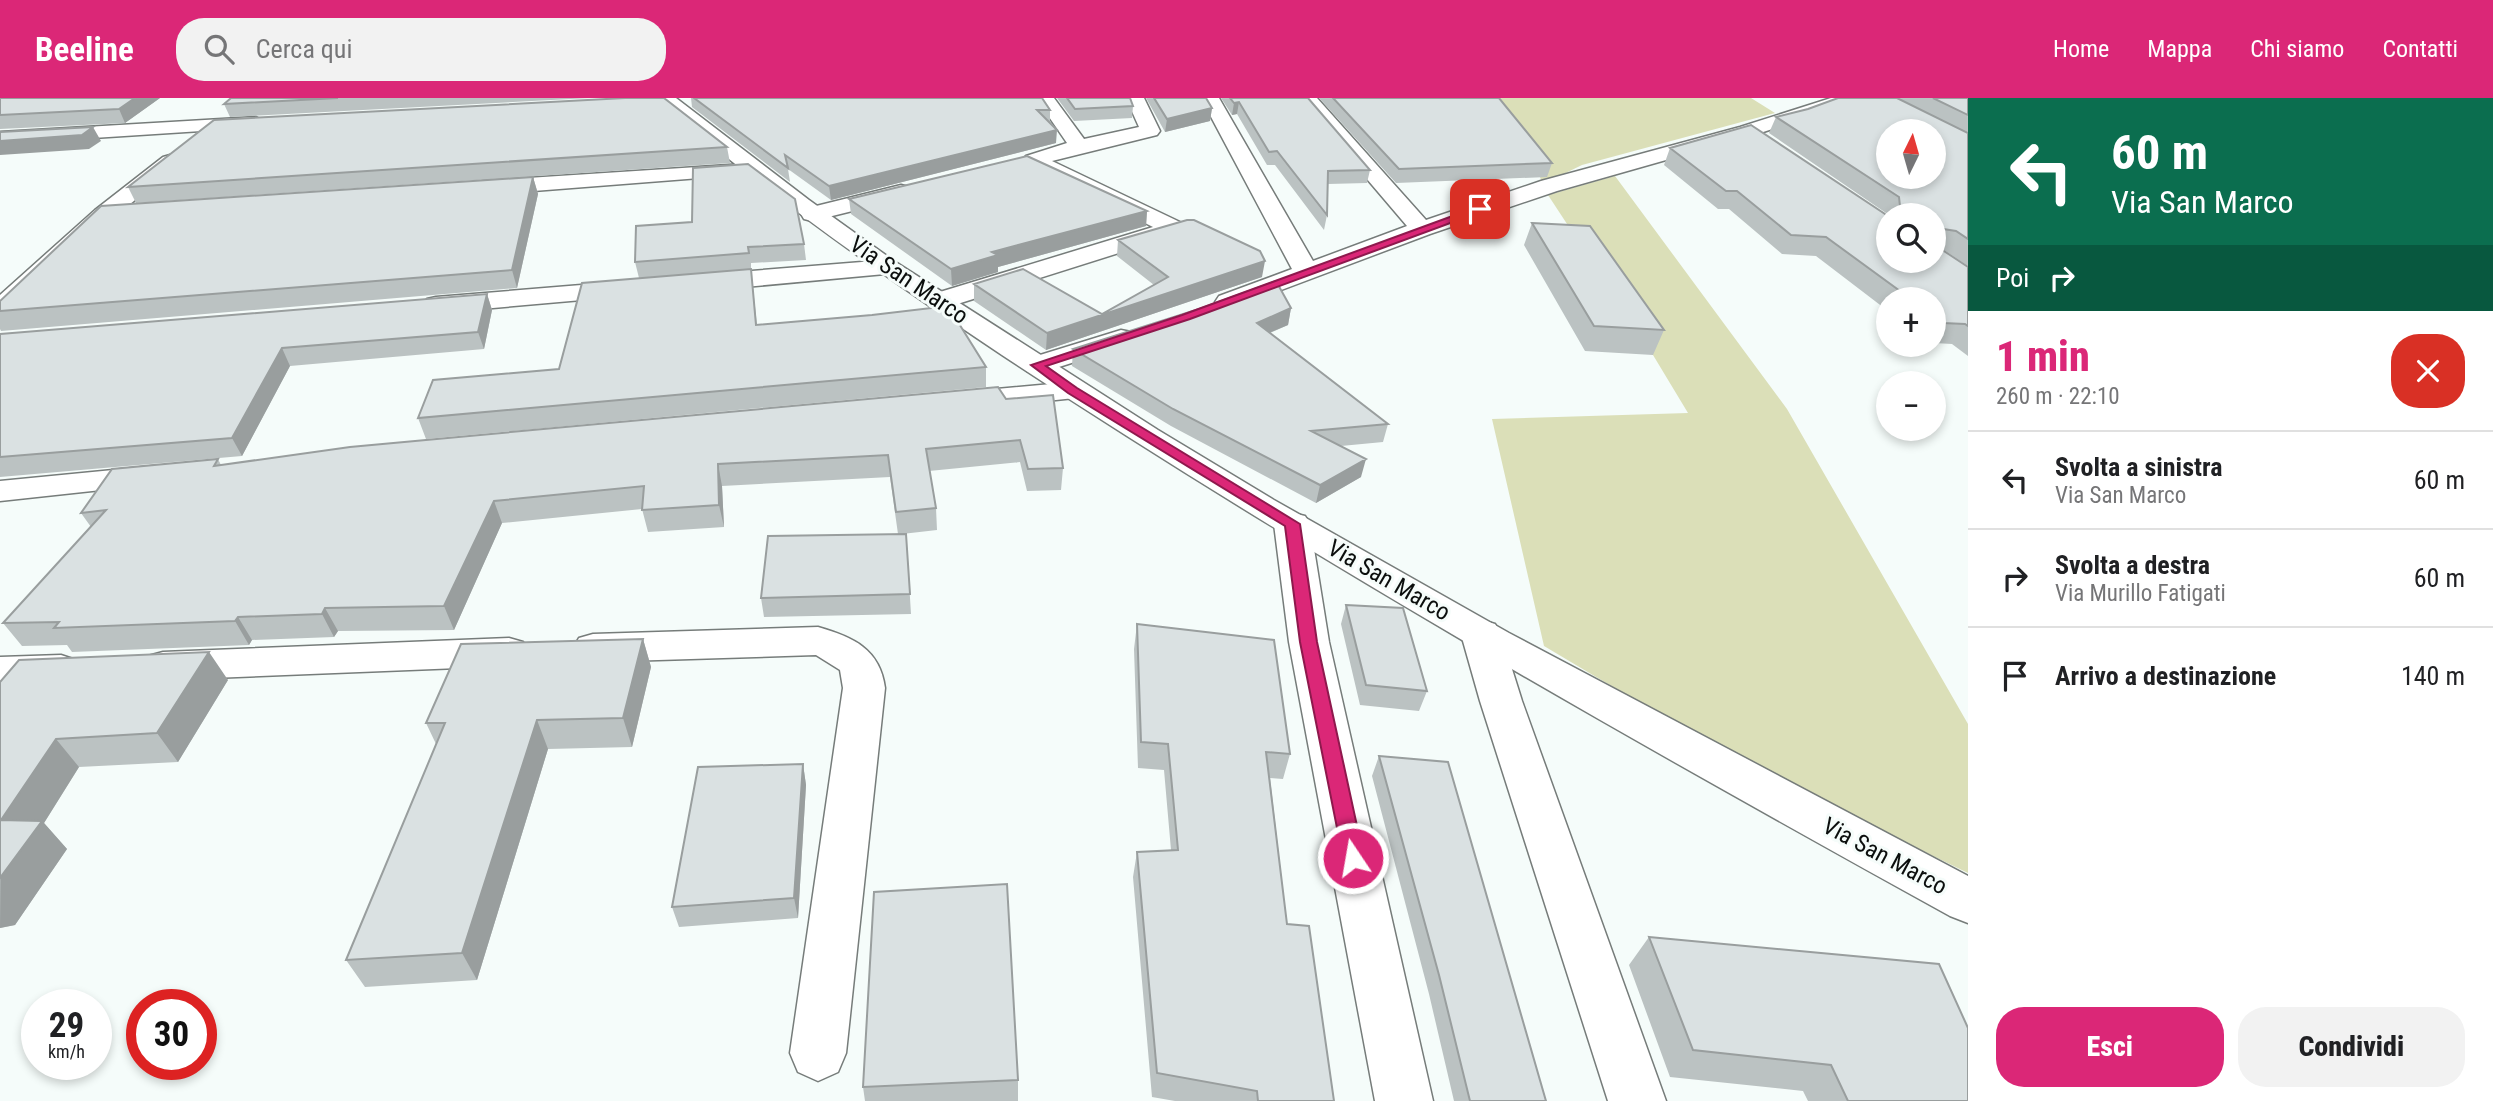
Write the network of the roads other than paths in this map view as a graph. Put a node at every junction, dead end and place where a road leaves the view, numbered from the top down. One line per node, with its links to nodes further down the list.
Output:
1 (1045, 98): 12 (street)
2 (1135, 98): 12 (street)
3 (1210, 98): 24 (street)
4 (1307, 98): 22 (street)
5 (1850, 98): 10 (street)
6 (658, 101): 16 (street, Via San Marco)
7 (240, 105): 9 (street)
8 (271, 123): 9 (street)
9 (216, 125): 11 (street); 21 (street)
10 (1747, 131): 13 (street); 22 (street)
11 (0, 138)
12 (1079, 146): 14 (street)
13 (1769, 146)
14 (1032, 160): 15 (street); 27 (street)
15 (1007, 166)
16 (753, 170): 18 (street); 20 (street, Via San Marco)
17 (916, 188): 20 (street)
18 (463, 190)
19 (145, 212): 21 (street)
20 (812, 214): 23 (street, Via San Marco)
21 (103, 215): 30 (street)
22 (1422, 229): 24 (street)
23 (887, 268): 25 (street); 27 (street, Via San Marco)
24 (1307, 273): 29 (street)
25 (679, 285)
26 (651, 287): 28 (street)
27 (939, 302): 32 (street, Via San Marco)
28 (416, 307)
29 (1210, 308)
30 (0, 309)
31 (1149, 329): 32 (street)
32 (1037, 365): 33 (street, Via San Marco)
33 (1073, 391): 34 (street); 37 (street, Via San Marco)
34 (919, 405)
35 (181, 474): 36 (street)
36 (0, 491)
37 (1292, 524): 38 (street, Via San Marco); 42 (street)
38 (1481, 634): 40 (street, Via San Marco); 43 (street)
39 (0, 672): 41 (street)
40 (1968, 901)
41 (818, 1053)
42 (1404, 1101)
43 (1637, 1101)

